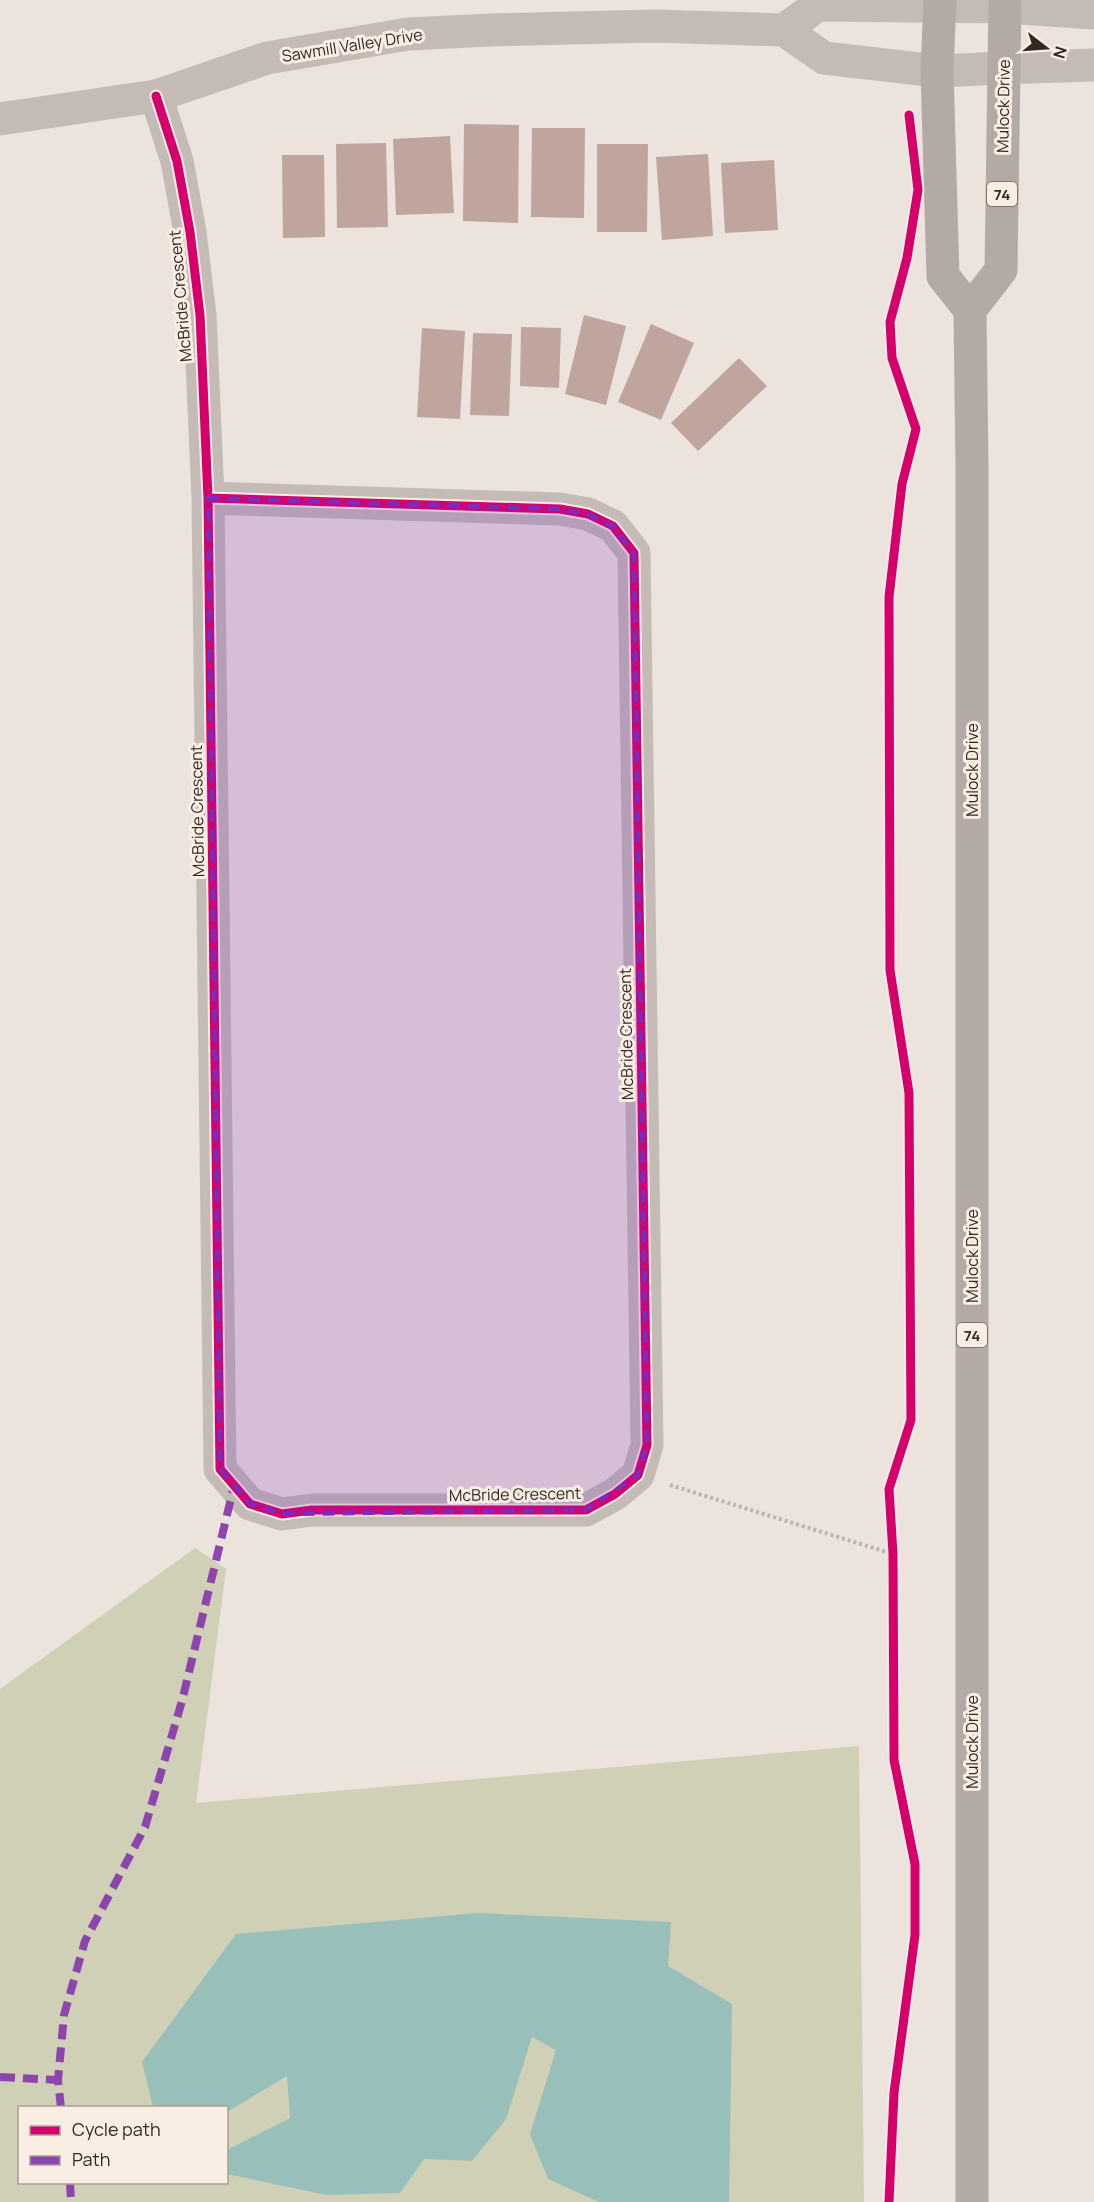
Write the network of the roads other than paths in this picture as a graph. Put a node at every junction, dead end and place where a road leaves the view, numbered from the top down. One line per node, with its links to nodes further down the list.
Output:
1 (940, 3): 2 (street); 4 (street); 7 (main road)
2 (1005, 3): 3 (street); 6 (main road, Mulock Drive / 74)
3 (1094, 13)
4 (784, 30): 7 (street); 8 (street, Sawmill Valley Drive)
5 (1094, 65): 6 (street)
6 (1004, 68): 7 (street); 10 (main road, Mulock Drive / 74)
7 (937, 70): 10 (main road)
8 (156, 96): 9 (street, Sawmill Valley Drive); 11 (street, McBride Crescent)
9 (0, 119)
10 (970, 310): 12 (main road, Mulock Drive / 74)
11 (208, 498): 11 (street, McBride Crescent)
12 (972, 2202)

